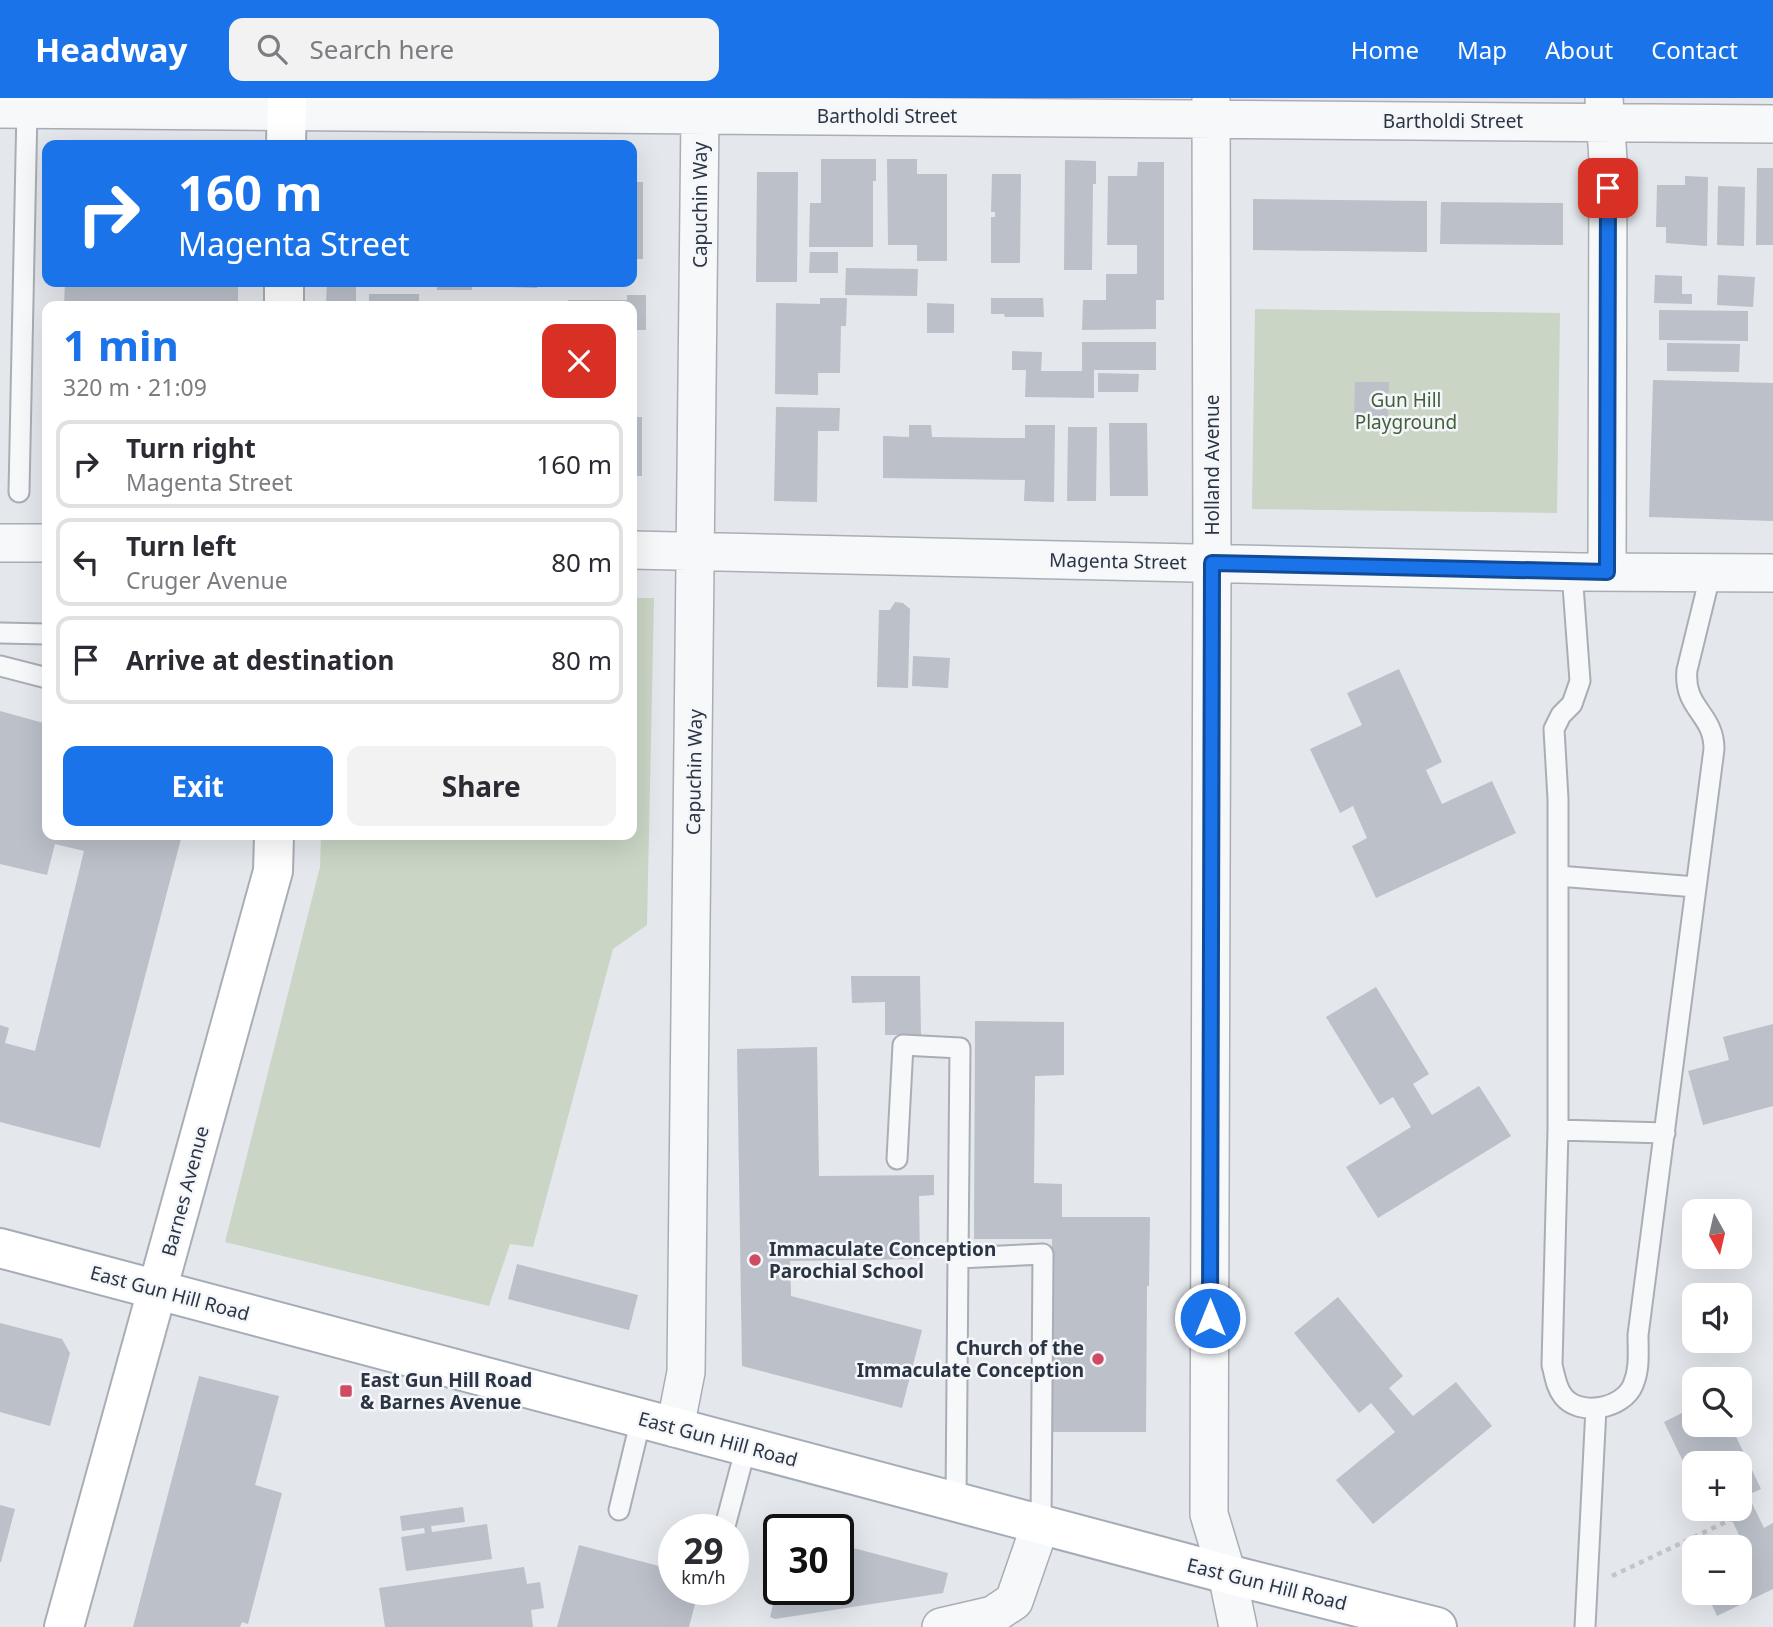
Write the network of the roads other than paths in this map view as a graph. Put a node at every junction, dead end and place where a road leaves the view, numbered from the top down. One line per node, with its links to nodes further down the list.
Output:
1 (14, 109): 5 (street, Bartholdi Street); 7 (lane)
2 (1210, 109): 3 (street, Bartholdi Street); 4 (street, Bartholdi Street); 12 (street, Holland Avenue)
3 (1605, 110): 6 (street, Bartholdi Street); 13 (street)
4 (700, 115): 5 (street, Bartholdi Street); 11 (street, Capuchin Way)
5 (287, 118)
6 (1773, 124)
7 (19, 492)
8 (0, 543): 9 (street)
9 (42, 543)
10 (637, 550): 11 (street, Magenta Street)
11 (696, 551): 12 (street, Magenta Street); 30 (street, Capuchin Way)
12 (1212, 563): 13 (street, Magenta Street); 36 (street, Holland Avenue)
13 (1590, 572): 14 (street, Magenta Street); 21 (lane)
14 (1711, 572): 15 (street, Magenta Street); 22 (lane)
15 (1773, 573)
16 (0, 633): 17 (lane)
17 (42, 634)
18 (0, 666): 19 (lane)
19 (42, 677)
20 (274, 840): 28 (main road, Barnes Avenue)
21 (1558, 876): 22 (lane); 23 (lane)
22 (1696, 887): 24 (lane)
23 (1558, 1130): 24 (lane); 29 (lane)
24 (1665, 1133): 29 (lane)
25 (898, 1159): 27 (lane)
26 (0, 1248): 28 (main road, East Gun Hill Road)
27 (958, 1258): 32 (lane); 35 (lane)
28 (158, 1290): 30 (main road, East Gun Hill Road); 37 (main road, Barnes Avenue)
29 (1596, 1408): 41 (lane)
30 (658, 1424): 31 (main road, East Gun Hill Road); 33 (lane)
31 (746, 1447): 32 (main road, East Gun Hill Road); 34 (lane)
32 (956, 1502): 35 (main road, East Gun Hill Road)
33 (619, 1510)
34 (728, 1514)
35 (1041, 1523): 36 (main road, East Gun Hill Road); 38 (street)
36 (1227, 1574): 39 (street, Holland Avenue); 40 (main road, East Gun Hill Road)
37 (64, 1627)
38 (941, 1627)
39 (1238, 1627)
40 (1437, 1627)
41 (1585, 1627)

